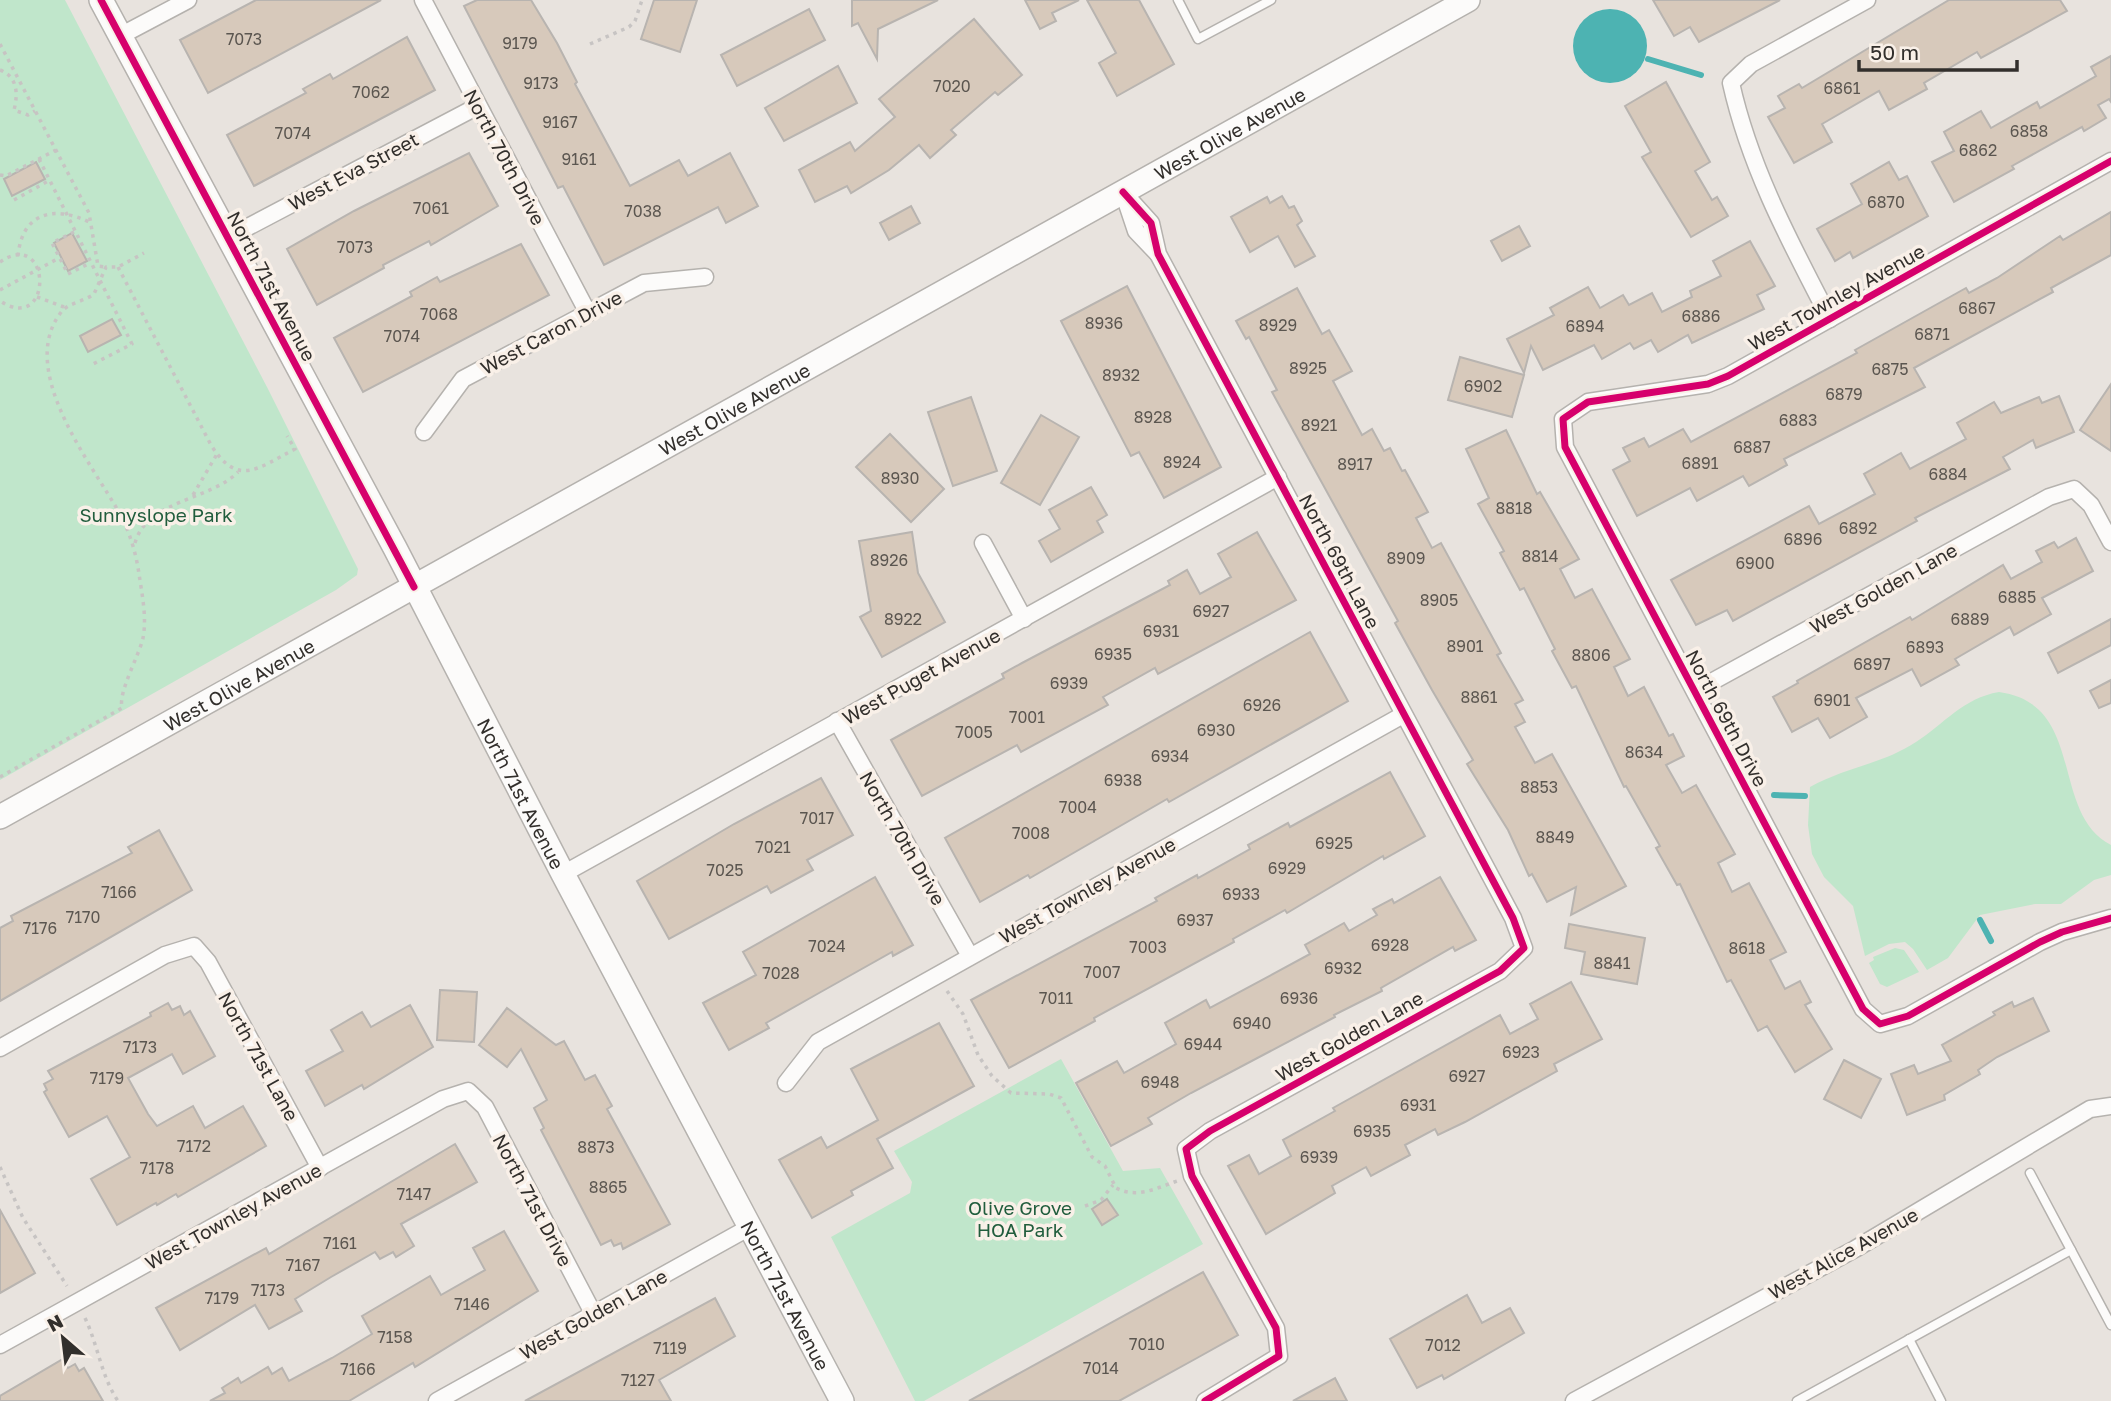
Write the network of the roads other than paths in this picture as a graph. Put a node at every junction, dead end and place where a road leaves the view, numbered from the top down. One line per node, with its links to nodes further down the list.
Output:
1 (101, 0): 8 (main road, North 71st Avenue)
2 (188, 0): 8 (street)
3 (423, 0): 9 (street, North 70th Drive)
4 (1178, 0): 5 (lane)
5 (1270, 0)
6 (1468, 0): 11 (main road, West Olive Avenue)
7 (1867, 0): 15 (street)
8 (120, 36): 12 (main road, North 71st Avenue)
9 (478, 106): 12 (street, West Eva Street); 14 (street, North 70th Drive)
10 (2111, 161): 15 (street, West Townley Avenue)
11 (1123, 192): 18 (street, North 69th Lane); 21 (main road, West Olive Avenue)
12 (229, 237): 21 (main road, North 71st Avenue)
13 (705, 277): 14 (street, West Caron Drive)
14 (588, 313): 17 (street, West Caron Drive)
15 (1830, 318): 16 (street, West Townley Avenue)
16 (1563, 419): 23 (street, North 69th Drive)
17 (424, 432)
18 (1278, 477): 22 (street, West Puget Avenue); 24 (street, North 69th Lane)
19 (2111, 542): 23 (street, West Golden Lane)
20 (983, 543): 22 (street)
21 (414, 587): 26 (main road, West Olive Avenue); 27 (main road, North 71st Avenue)
22 (1024, 619): 25 (street, West Puget Avenue)
23 (1695, 691): 28 (street, North 69th Drive)
24 (1403, 715): 29 (street, North 69th Lane); 30 (street, West Townley Avenue)
25 (837, 721): 27 (street, West Puget Avenue); 30 (street, North 70th Drive)
26 (0, 817)
27 (563, 874): 37 (main road, North 71st Avenue)
28 (2111, 918)
29 (1524, 948): 45 (street, West Golden Lane)
30 (970, 956): 32 (street, West Townley Avenue)
31 (0, 1048): 35 (street, North 71st Lane)
32 (786, 1083)
33 (468, 1091): 35 (street, West Townley Avenue); 39 (street, North 71st Drive)
34 (2111, 1106): 46 (street, West Alice Avenue)
35 (320, 1168): 42 (street, West Townley Avenue)
36 (2030, 1174): 38 (lane)
37 (750, 1227): 39 (street, West Golden Lane); 44 (main road, North 71st Avenue)
38 (2071, 1250): 40 (lane); 41 (lane)
39 (593, 1314): 43 (street, West Golden Lane)
40 (2111, 1325)
41 (1909, 1339): 47 (lane); 48 (lane)
42 (0, 1345)
43 (437, 1401)
44 (842, 1401)
45 (1205, 1401)
46 (1574, 1401)
47 (1797, 1401)
48 (1941, 1401)

